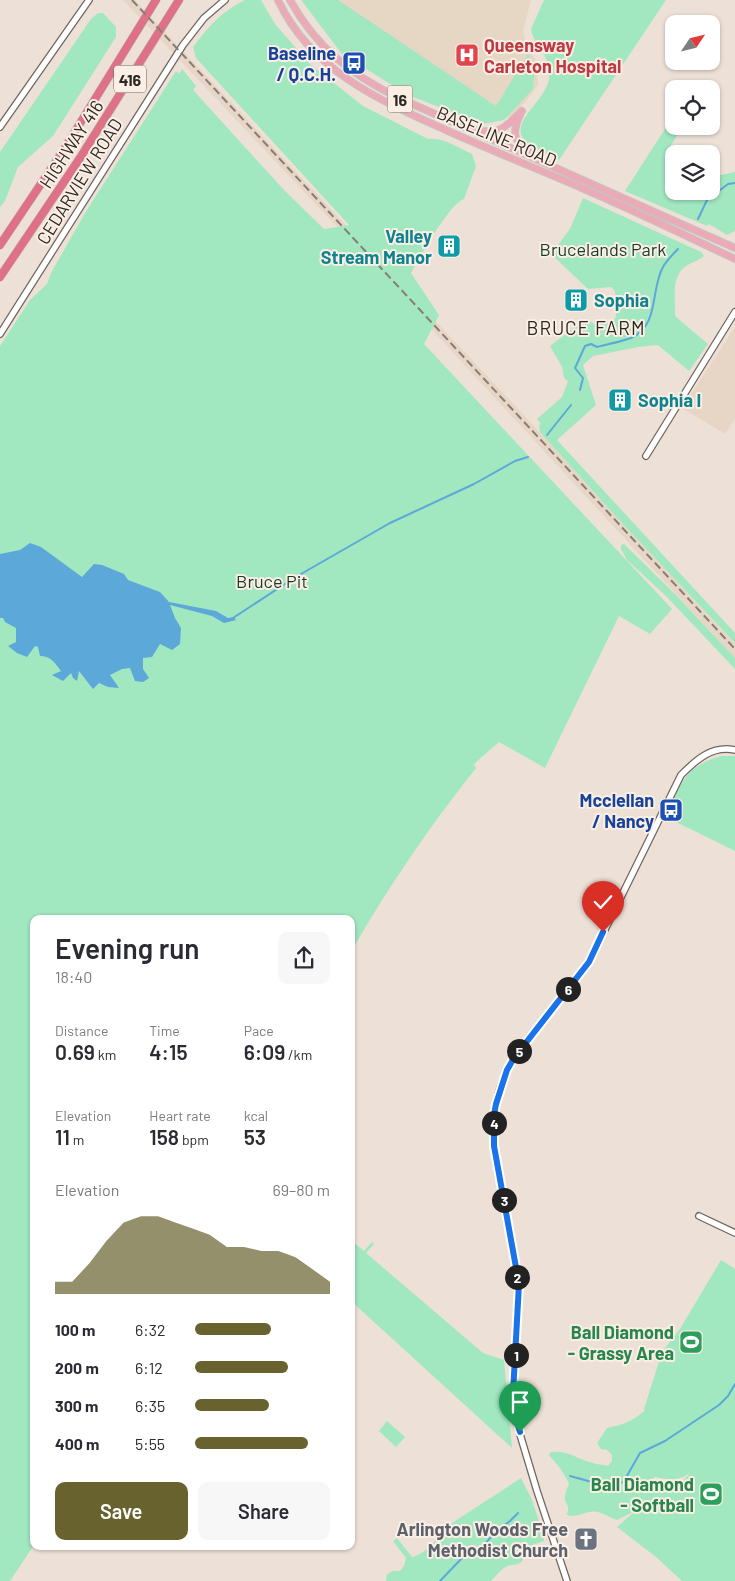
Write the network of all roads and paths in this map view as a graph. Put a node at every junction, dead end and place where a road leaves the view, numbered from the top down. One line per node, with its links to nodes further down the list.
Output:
1 (89, 0): 8 (street)
2 (156, 0): 10 (highway, HIGHWAY 416 / 416)
3 (179, 0): 13 (highway, HIGHWAY 416 / 416)
4 (225, 0): 15 (street, CEDARVIEW ROAD)
5 (278, 0): 12 (main road, BASELINE ROAD / 16)
6 (290, 0): 7 (main road, BASELINE ROAD / 16)
7 (455, 123): 9 (main road, BASELINE ROAD / 16); 9 (main road)
8 (0, 127)
9 (548, 164): 11 (main road, BASELINE ROAD / 16)
10 (0, 246)
11 (735, 248)
12 (735, 259)
13 (0, 277)
14 (735, 312): 16 (street)
15 (0, 334)
16 (646, 456)
17 (735, 750): 20 (street)
18 (699, 1216): 19 (street)
19 (735, 1233)
20 (567, 1581)

